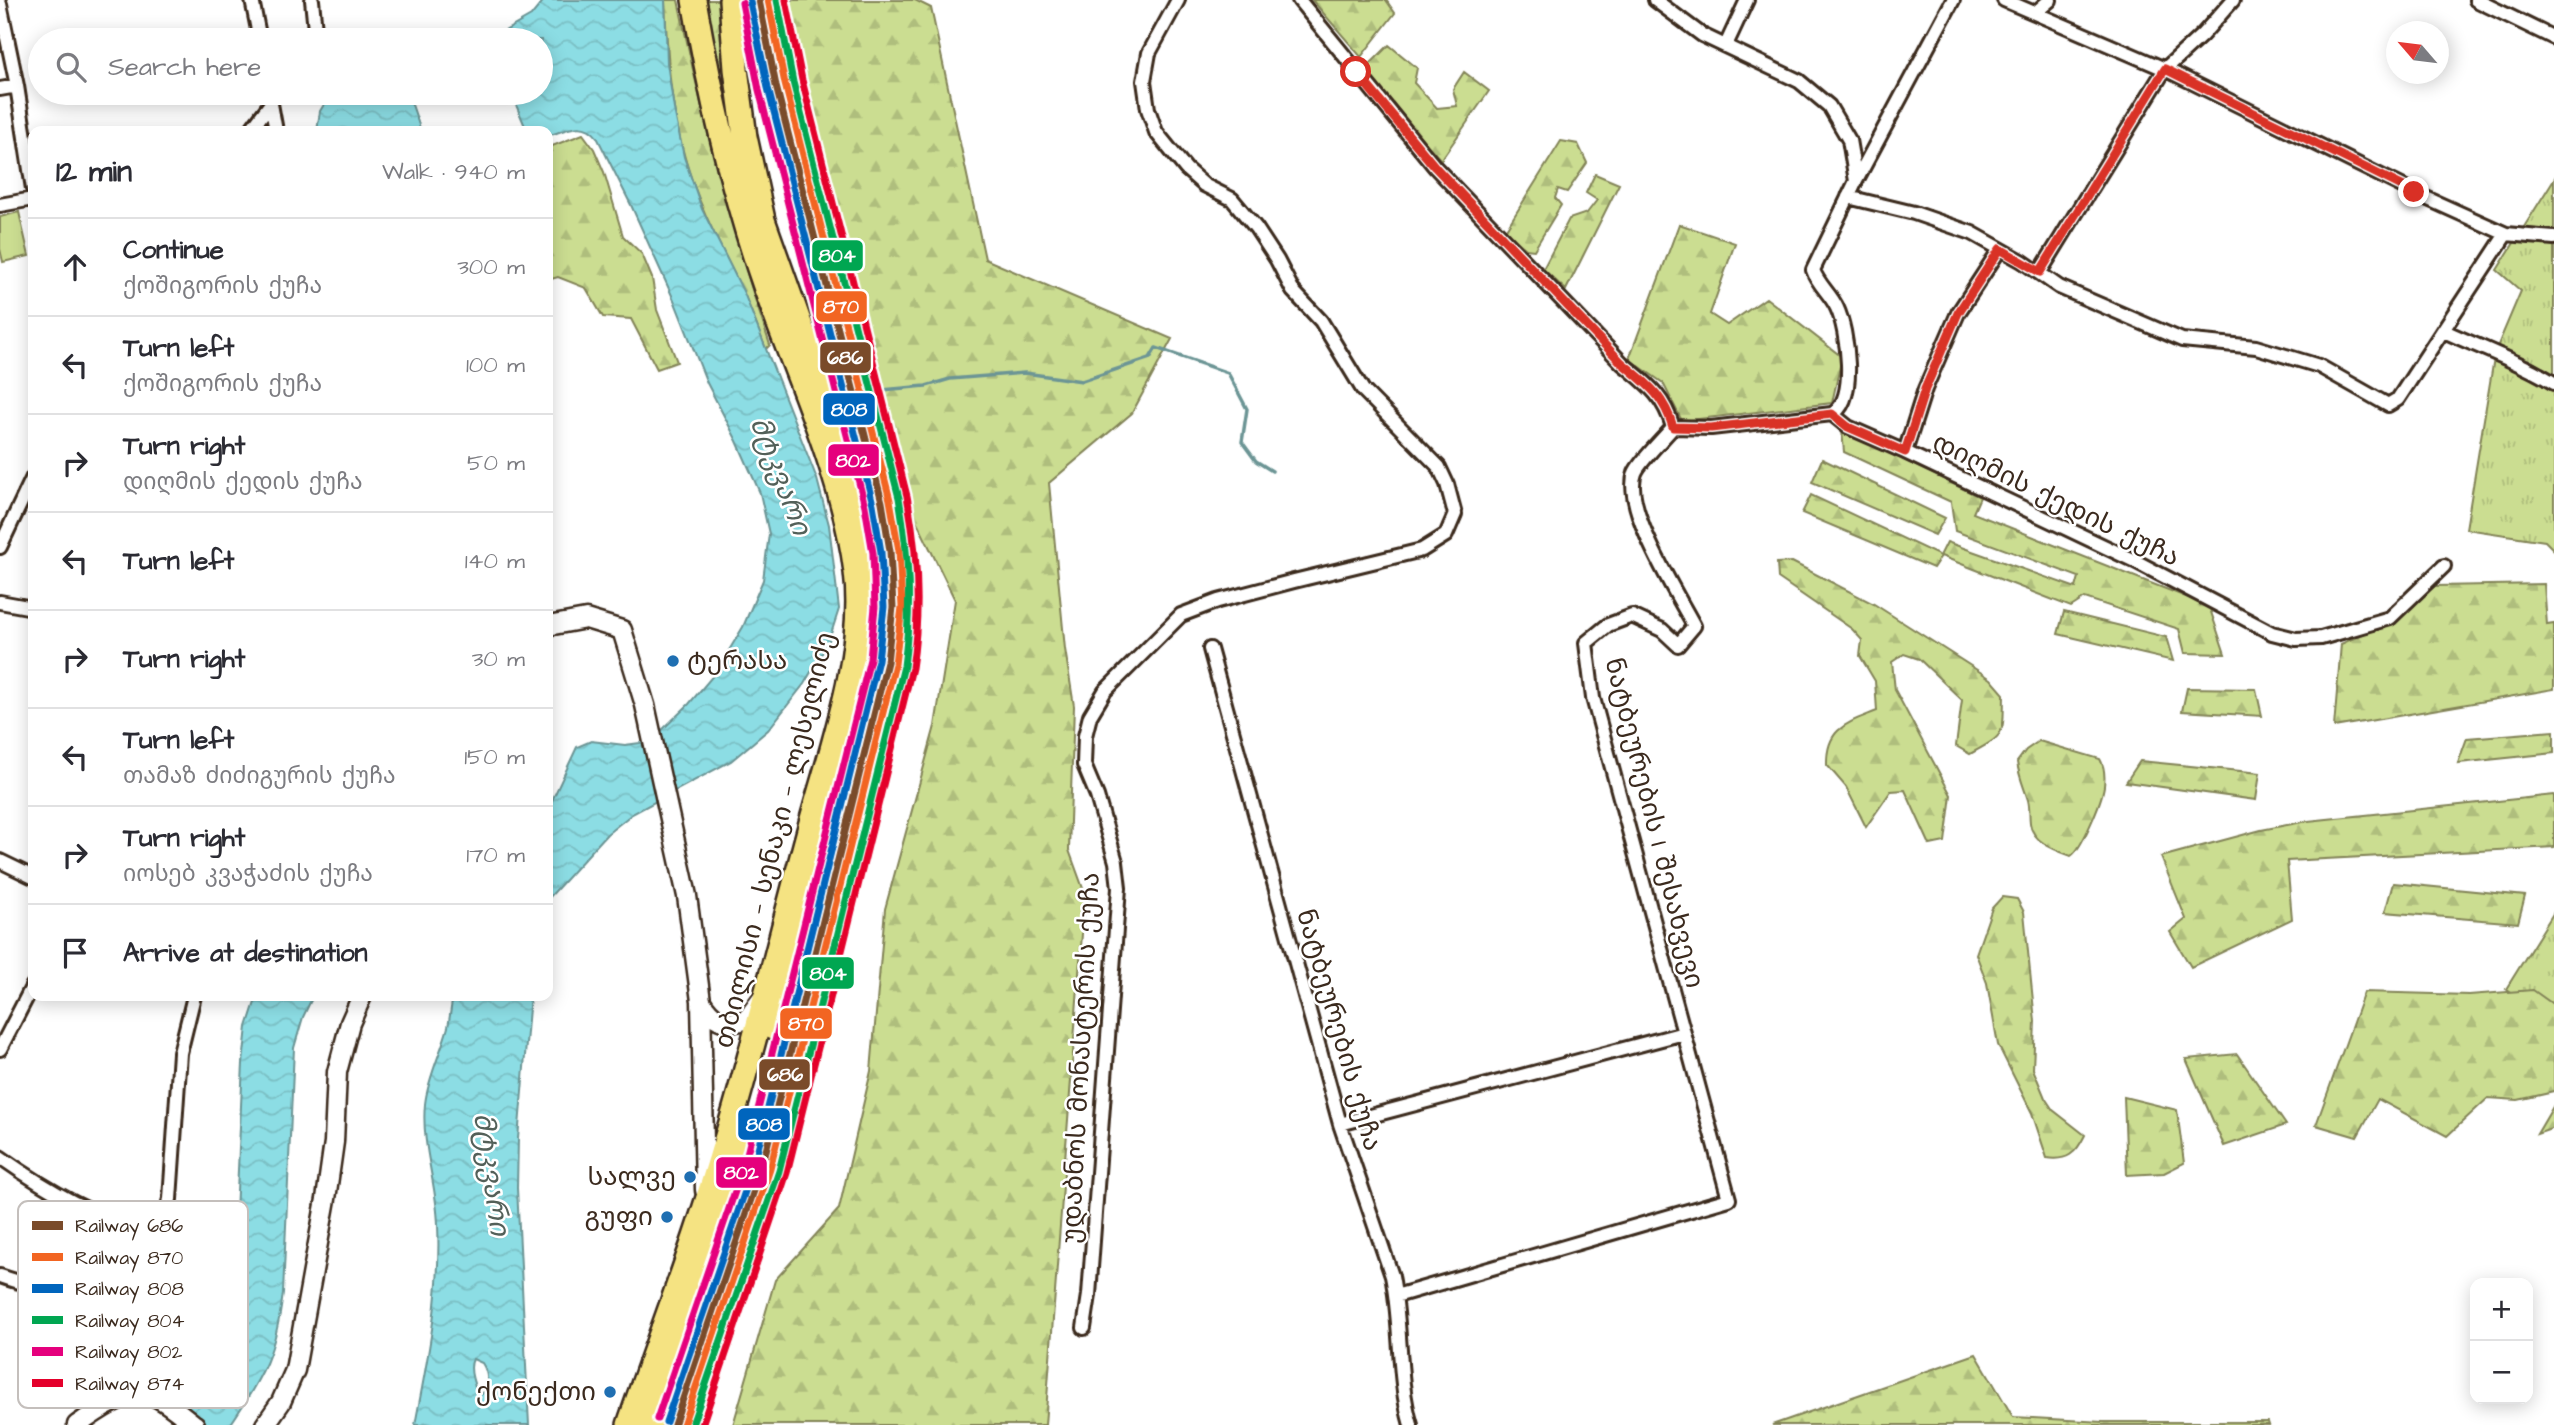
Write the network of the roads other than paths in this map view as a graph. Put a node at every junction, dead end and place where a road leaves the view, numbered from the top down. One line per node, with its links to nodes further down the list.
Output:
1 (252, 0): 16 (street)
2 (312, 0): 17 (street)
3 (694, 0): 50 (highway, თბილისი — სენაკი — ლესელიძე)
4 (731, 0): 72 (highway, თბილისი — სენაკი — ლესელიძე)
5 (1178, 0): 65 (street, უდაბნოს მონასტერის ქუჩა)
6 (1299, 0): 39 (street)
7 (1656, 0): 19 (street)
8 (1747, 0): 19 (street)
9 (1953, 0): 28 (street)
10 (2004, 0): 15 (street)
11 (2050, 0): 15 (street)
12 (2233, 0): 20 (street)
13 (2476, 0): 18 (street)
14 (0, 4): 21 (street)
15 (2035, 13): 20 (street)
16 (258, 28)
17 (315, 28)
18 (2554, 38)
19 (1726, 45): 28 (street)
20 (2165, 69): 32 (street); 35 (street)
21 (17, 86): 22 (street); 27 (street)
22 (0, 89)
23 (266, 105): 25 (street)
24 (271, 105): 26 (street)
25 (253, 126)
26 (275, 126)
27 (28, 156)
28 (1856, 181): 29 (street)
29 (1848, 197): 34 (street); 38 (street)
30 (28, 200): 31 (street)
31 (0, 205)
32 (2506, 234): 33 (street); 36 (street)
33 (2554, 238)
34 (2000, 249): 35 (street); 40 (street)
35 (2040, 272): 36 (street)
36 (2444, 331): 37 (street)
37 (2554, 383)
38 (1832, 414): 39 (street); 40 (street, დიღმის ქედის ქუჩა)
39 (1673, 427): 55 (street, ნატბეურების I შესახვევი)
40 (1905, 452): 43 (street, დიღმის ქედის ქუჩა)
41 (28, 488): 42 (street)
42 (0, 547)
43 (2444, 566)
44 (0, 602): 45 (street)
45 (28, 607)
46 (553, 625): 54 (street)
47 (1210, 649): 57 (street, ნატბეურების ქუჩა)
48 (0, 861): 49 (street)
49 (28, 875)
50 (766, 992): 54 (street); 61 (highway, თბილისი — სენაკი — ლესელიძე)
51 (28, 995): 56 (street)
52 (193, 1001): 60 (street)
53 (360, 1001): 70 (street)
54 (701, 1001): 61 (street)
55 (1684, 1033): 57 (street); 64 (street, ნატბეურების I შესახვევი)
56 (0, 1049)
57 (1340, 1124): 64 (street, ნატბეურების ქუჩა)
58 (0, 1157): 59 (street)
59 (73, 1201)
60 (169, 1201)
61 (704, 1208): 71 (highway, თბილისი — სენაკი — ლესელიძე)
62 (0, 1276): 63 (street)
63 (18, 1281)
64 (1396, 1296): 73 (street, ნატბეურების ქუჩა)
65 (1084, 1328)
66 (104, 1408): 68 (street)
67 (172, 1408): 69 (street)
68 (77, 1425)
69 (195, 1425)
70 (265, 1425)
71 (629, 1425)
72 (650, 1425)
73 (1411, 1425)

